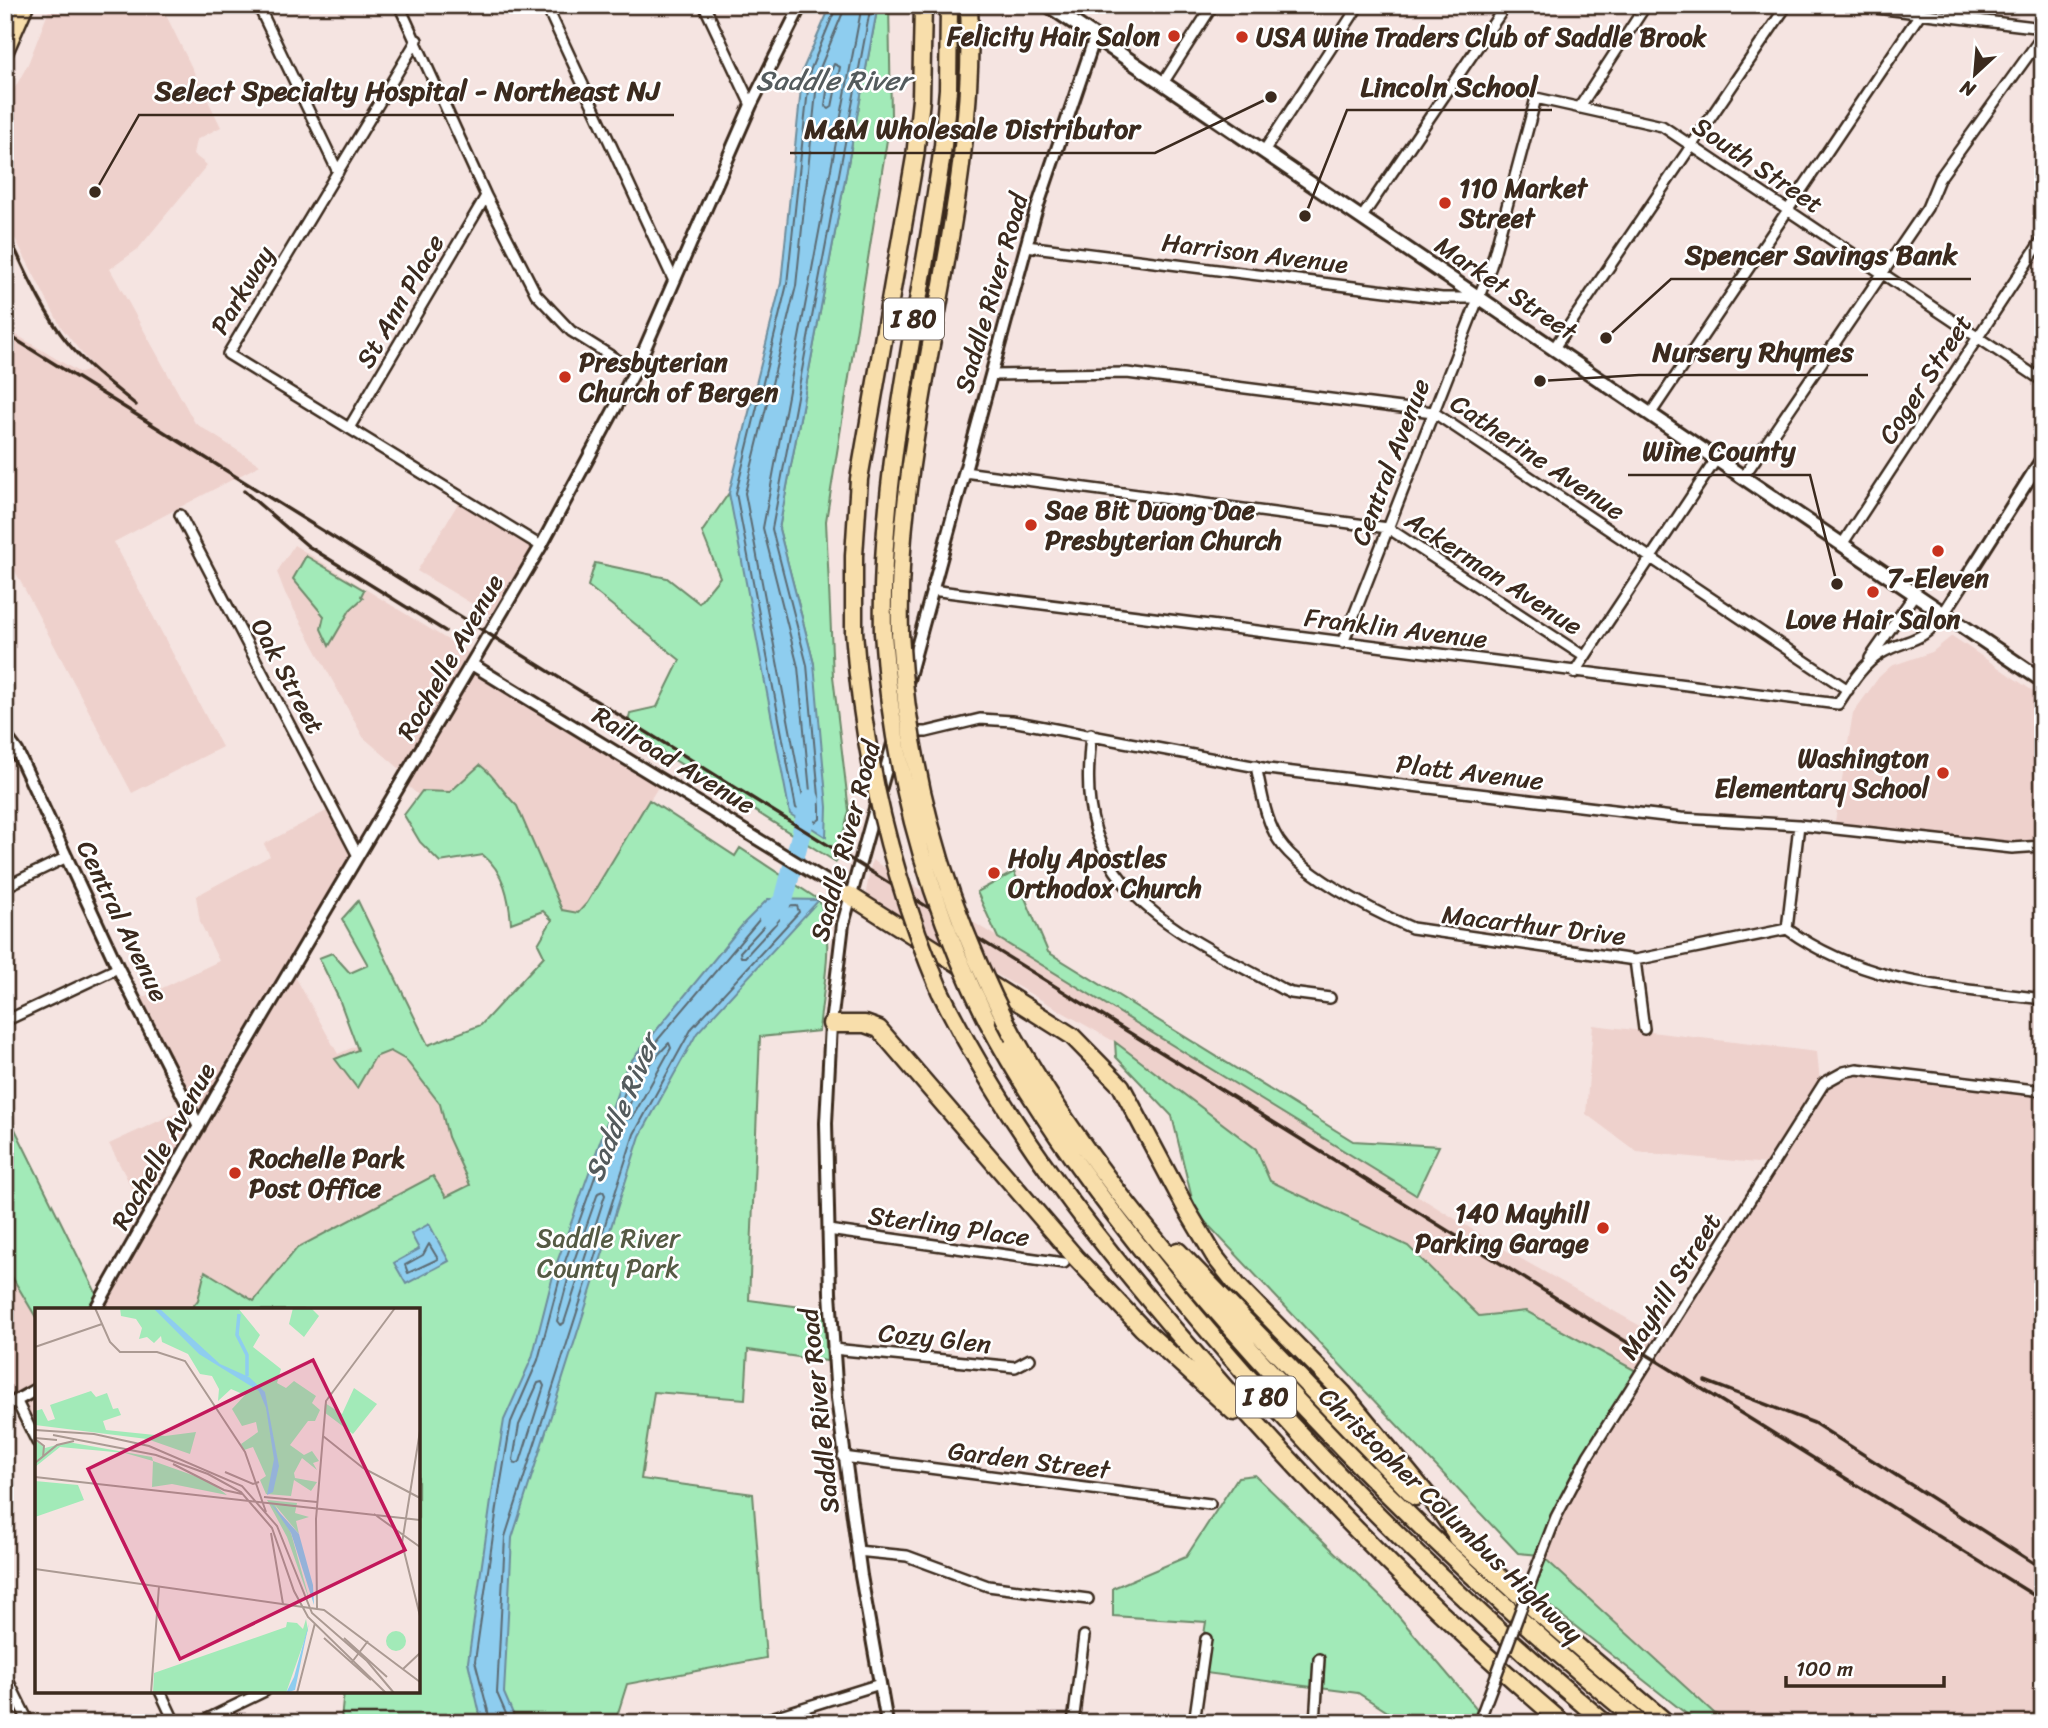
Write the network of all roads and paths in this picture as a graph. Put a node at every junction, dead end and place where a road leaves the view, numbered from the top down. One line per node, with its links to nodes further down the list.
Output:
1 (13, 5): 21 (highway)
2 (26, 5): 26 (highway)
3 (258, 5): 33 (street)
4 (400, 5): 25 (street)
5 (546, 5): 40 (street)
6 (705, 5): 29 (street)
7 (801, 5): 29 (street, Rochelle Avenue)
8 (923, 5): 103 (highway, I 80, bridge)
9 (950, 5): 62 (highway, Christopher Columbus Highway / I 80)
10 (969, 5): 62 (highway, Christopher Columbus Highway / I 80)
11 (1048, 5): 20 (main road, Market Street)
12 (1074, 5): 20 (street)
13 (1213, 5): 27 (street)
14 (1359, 5): 32 (street)
15 (1506, 5): 36 (street)
16 (1646, 5): 30 (street)
17 (1787, 5): 31 (street)
18 (1851, 5): 19 (street)
19 (1920, 13): 22 (street); 35 (street)
20 (1066, 18): 24 (main road, Market Street)
21 (5, 22)
22 (2043, 28)
23 (2043, 35): 39 (street)
24 (1095, 37): 27 (main road, Market Street); 38 (street, Saddle River Road)
25 (417, 40): 33 (street, Parkway); 34 (street)
26 (5, 52)
27 (1163, 83): 32 (main road, Market Street)
28 (1536, 98): 30 (street, South Street); 41 (street, Central Avenue)
29 (751, 105): 40 (street, Rochelle Avenue)
30 (1579, 107): 31 (street, South Street)
31 (1690, 145): 35 (street, South Street); 43 (street)
32 (1264, 151): 36 (main road, Market Street)
33 (338, 172): 49 (street, Parkway)
34 (486, 196): 44 (street); 49 (street, St Ann Place)
35 (1786, 210): 39 (street, South Street); 48 (street)
36 (1362, 218): 41 (main road, Market Street)
37 (2043, 238): 42 (street, Coger Street)
38 (1026, 246): 41 (street, Harrison Avenue); 45 (street, Saddle River Road)
39 (1882, 274): 42 (street, South Street); 53 (street)
40 (674, 281): 44 (street, Rochelle Avenue)
41 (1479, 298): 43 (main road, Market Street); 47 (street, Central Avenue)
42 (1978, 338): 46 (street, South Street); 56 (street, Coger Street)
43 (1554, 348): 48 (main road, Market Street)
44 (635, 371): 57 (street, Rochelle Avenue)
45 (993, 375): 47 (street, Catherine Avenue); 52 (street, Saddle River Road)
46 (2043, 381)
47 (1433, 412): 55 (street, Central Avenue); 58 (street, Catherine Avenue)
48 (1651, 413): 51 (main road, Market Street)
49 (349, 428): 57 (street, Parkway)
50 (2043, 457): 61 (street)
51 (1717, 458): 53 (main road, Market Street); 58 (street)
52 (964, 472): 55 (street, Ackerman Avenue); 59 (street, Saddle River Road)
53 (1744, 476): 56 (main road, Market Street)
54 (180, 515): 78 (street, Oak Street)
55 (1388, 528): 63 (street, Central Avenue); 64 (street, Ackerman Avenue)
56 (1843, 543): 60 (main road, Market Street)
57 (541, 546): 65 (street, Rochelle Avenue)
58 (1650, 557): 64 (street); 69 (street, Catherine Avenue)
59 (931, 590): 63 (street, Franklin Avenue); 70 (street, Saddle River Road)
60 (1915, 594): 61 (main road, Market Street); 66 (street)
61 (1944, 613): 66 (street); 68 (main road, Market Street)
62 (892, 633): 92 (highway, Christopher Columbus Highway / I 80, bridge); 125 (highway, Christopher Columbus Highway / I 80, bridge)
63 (1343, 643): 67 (street, Franklin Avenue)
64 (1585, 657): 67 (street)
65 (473, 664): 78 (street, Rochelle Avenue); 81 (street, Railroad Avenue)
66 (1863, 668): 69 (street)
67 (1574, 673): 69 (street, Franklin Avenue)
68 (2042, 680)
69 (1848, 690)
70 (897, 733): 71 (street, Platt Avenue); 81 (street, Saddle River Road)
71 (1091, 734): 75 (street, Platt Avenue); 85 (street)
72 (5, 735): 73 (street, Central Avenue)
73 (17, 751): 74 (street); 79 (street, Central Avenue)
74 (5, 757)
75 (1256, 766): 76 (street, Platt Avenue); 83 (street, Macarthur Drive)
76 (1799, 825): 77 (street, Platt Avenue); 82 (street)
77 (2043, 846)
78 (358, 856): 91 (street, Rochelle Avenue)
79 (67, 857): 80 (street); 84 (street, Central Avenue)
80 (5, 887)
81 (849, 895): 88 (street, Saddle River Road); 105 (highway)
82 (1787, 929): 83 (street, Macarthur Drive); 86 (street)
83 (1635, 960): 89 (street)
84 (118, 968): 87 (street); 91 (street, Central Avenue)
85 (1330, 998)
86 (2043, 999)
87 (5, 1021)
88 (831, 1024): 93 (street, Saddle River Road); 103 (highway)
89 (1644, 1029)
90 (2043, 1091): 115 (street, Mayhill Street, bridge)
91 (199, 1127): 95 (street, Rochelle Avenue)
92 (1102, 1171): 105 (highway); 126 (highway, Christopher Columbus Highway / I 80)
93 (828, 1230): 94 (street, Sterling Place); 96 (street, Saddle River Road)
94 (1064, 1264)
95 (96, 1308)
96 (833, 1349): 97 (street, Cozy Glen); 102 (street, Saddle River Road)
97 (1030, 1359)
98 (35, 1390): 99 (street)
99 (17, 1402): 100 (street); 101 (street)
100 (5, 1407)
101 (35, 1438)
102 (844, 1457): 104 (street, Garden Street); 106 (street, Saddle River Road)
103 (1297, 1469): 124 (highway, I 80)
104 (1210, 1504)
105 (1462, 1543): 127 (highway)
106 (857, 1551): 107 (street); 112 (street, Saddle River Road)
107 (1088, 1599)
108 (1084, 1636): 121 (street)
109 (1206, 1639): 122 (street)
110 (1319, 1660): 123 (street)
111 (5, 1674): 116 (street)
112 (880, 1684): 119 (street); 120 (street, Saddle River Road)
113 (161, 1693): 117 (street)
114 (261, 1693): 118 (street)
115 (1479, 1720)
116 (29, 1723)
117 (175, 1723)
118 (199, 1723)
119 (755, 1723)
120 (887, 1723)
121 (1073, 1723)
122 (1194, 1723)
123 (1315, 1723)
124 (1563, 1723)
125 (1605, 1723)
126 (1640, 1723)
127 (1667, 1723)

